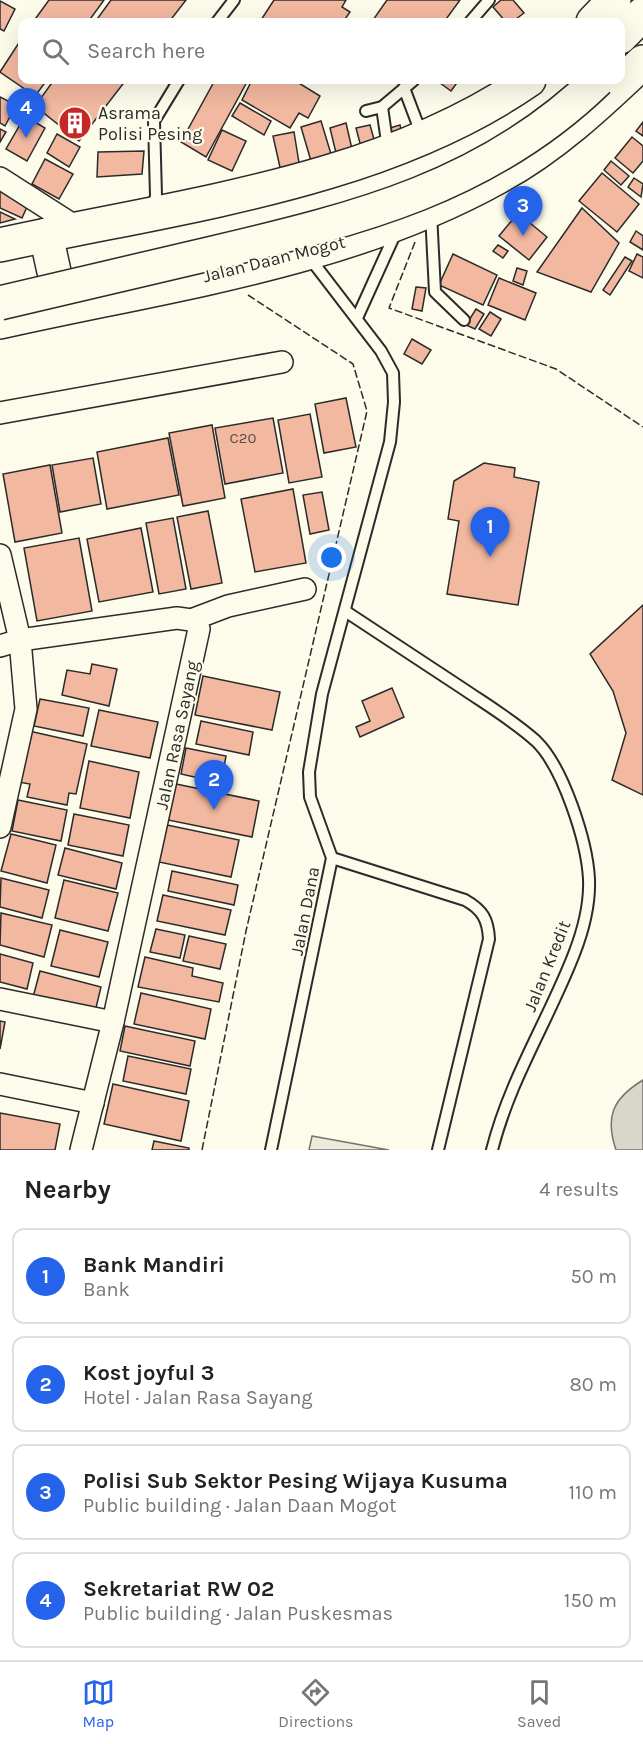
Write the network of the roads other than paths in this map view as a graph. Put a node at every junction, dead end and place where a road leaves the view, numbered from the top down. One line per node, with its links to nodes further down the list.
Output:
1 (234, 0): 5 (lane)
2 (489, 0): 6 (lane)
3 (614, 0): 7 (highway)
4 (643, 14): 8 (highway)
5 (220, 18)
6 (473, 18)
7 (597, 18)
8 (625, 33)
9 (643, 36): 10 (highway)
10 (625, 54)
11 (643, 62): 12 (highway, Jalan Daan Mogot)
12 (625, 78)
13 (177, 84): 26 (lane)
14 (409, 84): 19 (lane)
15 (523, 84): 22 (highway)
16 (571, 84): 32 (highway, Jalan Daan Mogot)
17 (593, 84): 33 (highway, Jalan Daan Mogot, bridge)
18 (619, 84): 25 (highway, Jalan Daan Mogot)
19 (404, 88): 20 (lane); 22 (lane)
20 (382, 107): 21 (lane); 23 (lane)
21 (366, 111)
22 (423, 139): 23 (highway)
23 (388, 152): 26 (highway)
24 (0, 178): 28 (street)
25 (430, 209): 27 (highway, Jalan Daan Mogot); 36 (lane)
26 (150, 215): 28 (highway)
27 (398, 224): 31 (highway, Jalan Daan Mogot); 35 (lane)
28 (78, 228): 29 (highway)
29 (46, 235): 30 (highway); 34 (highway)
30 (0, 245)
31 (308, 255): 34 (highway, Jalan Daan Mogot); 35 (lane, Jalan Dana)
32 (0, 286)
33 (0, 303)
34 (62, 308): 37 (highway, Jalan Daan Mogot)
35 (357, 318): 42 (lane, Jalan Dana)
36 (464, 320)
37 (0, 322)
38 (282, 362): 39 (street)
39 (0, 413)
40 (0, 555): 44 (street)
41 (305, 589): 43 (street)
42 (345, 611): 46 (lane, Jalan Dana); 54 (lane, Jalan Kredit)
43 (191, 620): 44 (street); 48 (street, Jalan Rasa Sayang)
44 (10, 643): 45 (street)
45 (0, 827)
46 (332, 858): 52 (lane, Jalan Dana); 53 (lane)
47 (0, 999): 48 (street)
48 (113, 1022): 50 (street, Jalan Rasa Sayang)
49 (0, 1084): 50 (street)
50 (93, 1103): 51 (street, Jalan Rasa Sayang)
51 (81, 1150)
52 (271, 1150)
53 (438, 1150)
54 (492, 1150)

